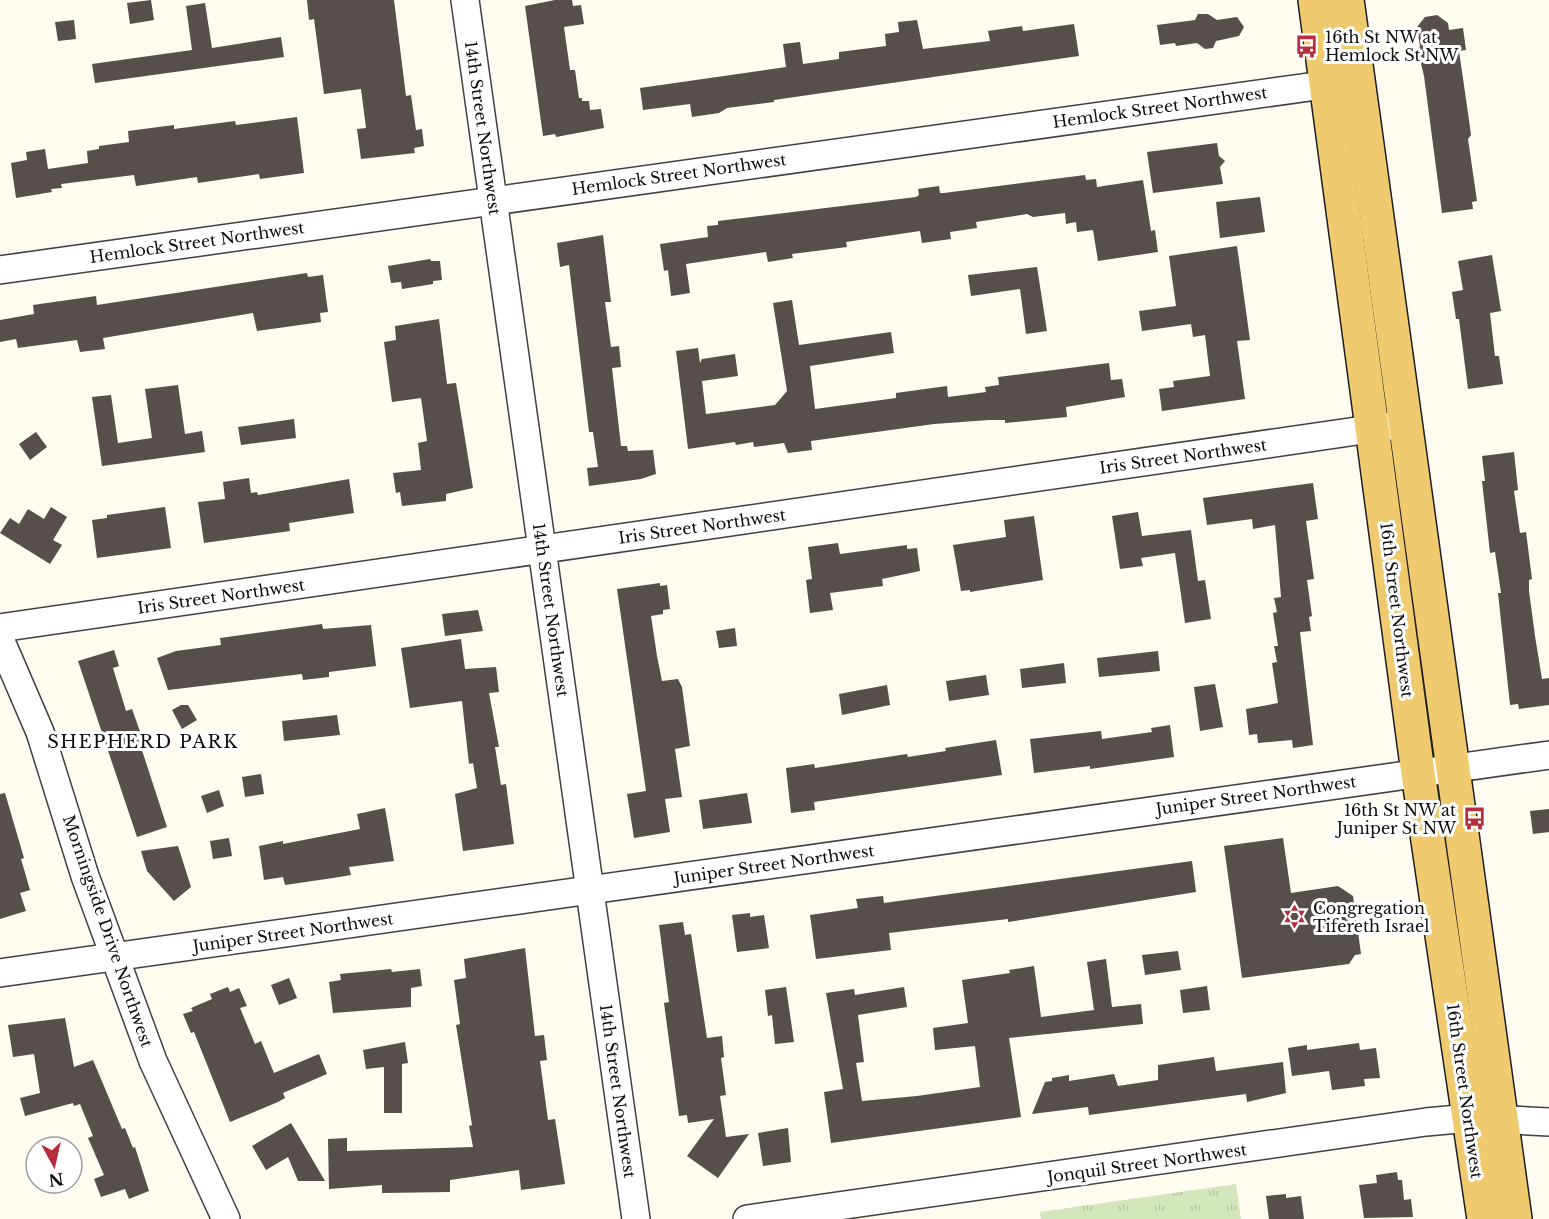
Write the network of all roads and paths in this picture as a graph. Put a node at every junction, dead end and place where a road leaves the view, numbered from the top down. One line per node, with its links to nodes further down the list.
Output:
1 (465, 0): 5 (street, 14th Street Northwest)
2 (1315, 0): 4 (main road, 16th Street Northwest)
3 (1347, 0): 4 (main road, 16th Street Northwest)
4 (1343, 82): 5 (street, Hemlock Street Northwest); 7 (main road, 16th Street Northwest)
5 (493, 201): 6 (street, Hemlock Street Northwest); 8 (street, 14th Street Northwest)
6 (0, 270)
7 (1389, 426): 8 (street, Iris Street Northwest); 12 (main road, 16th Street Northwest); 13 (main road, 16th Street Northwest)
8 (542, 549): 9 (street, Iris Street Northwest); 14 (street, 14th Street Northwest)
9 (0, 628)
10 (0, 639): 15 (street, Morningside Drive Northwest)
11 (1549, 755): 12 (street, Juniper Street Northwest)
12 (1452, 768): 13 (street, Juniper Street Northwest); 17 (main road, 16th Street Northwest)
13 (1418, 773): 14 (street, Juniper Street Northwest); 17 (main road, 16th Street Northwest)
14 (590, 891): 15 (street, Juniper Street Northwest); 20 (street, 14th Street Northwest)
15 (114, 957): 16 (street, Juniper Street Northwest); 19 (street, Morningside Drive Northwest)
16 (0, 973)
17 (1485, 1119): 18 (street, Jonquil Street Northwest); 21 (street, Jonquil Street Northwest); 22 (main road, 16th Street Northwest); 23 (main road, 16th Street Northwest)
18 (1549, 1122)
19 (226, 1219)
20 (636, 1219)
21 (747, 1219)
22 (1484, 1219)
23 (1515, 1219)

